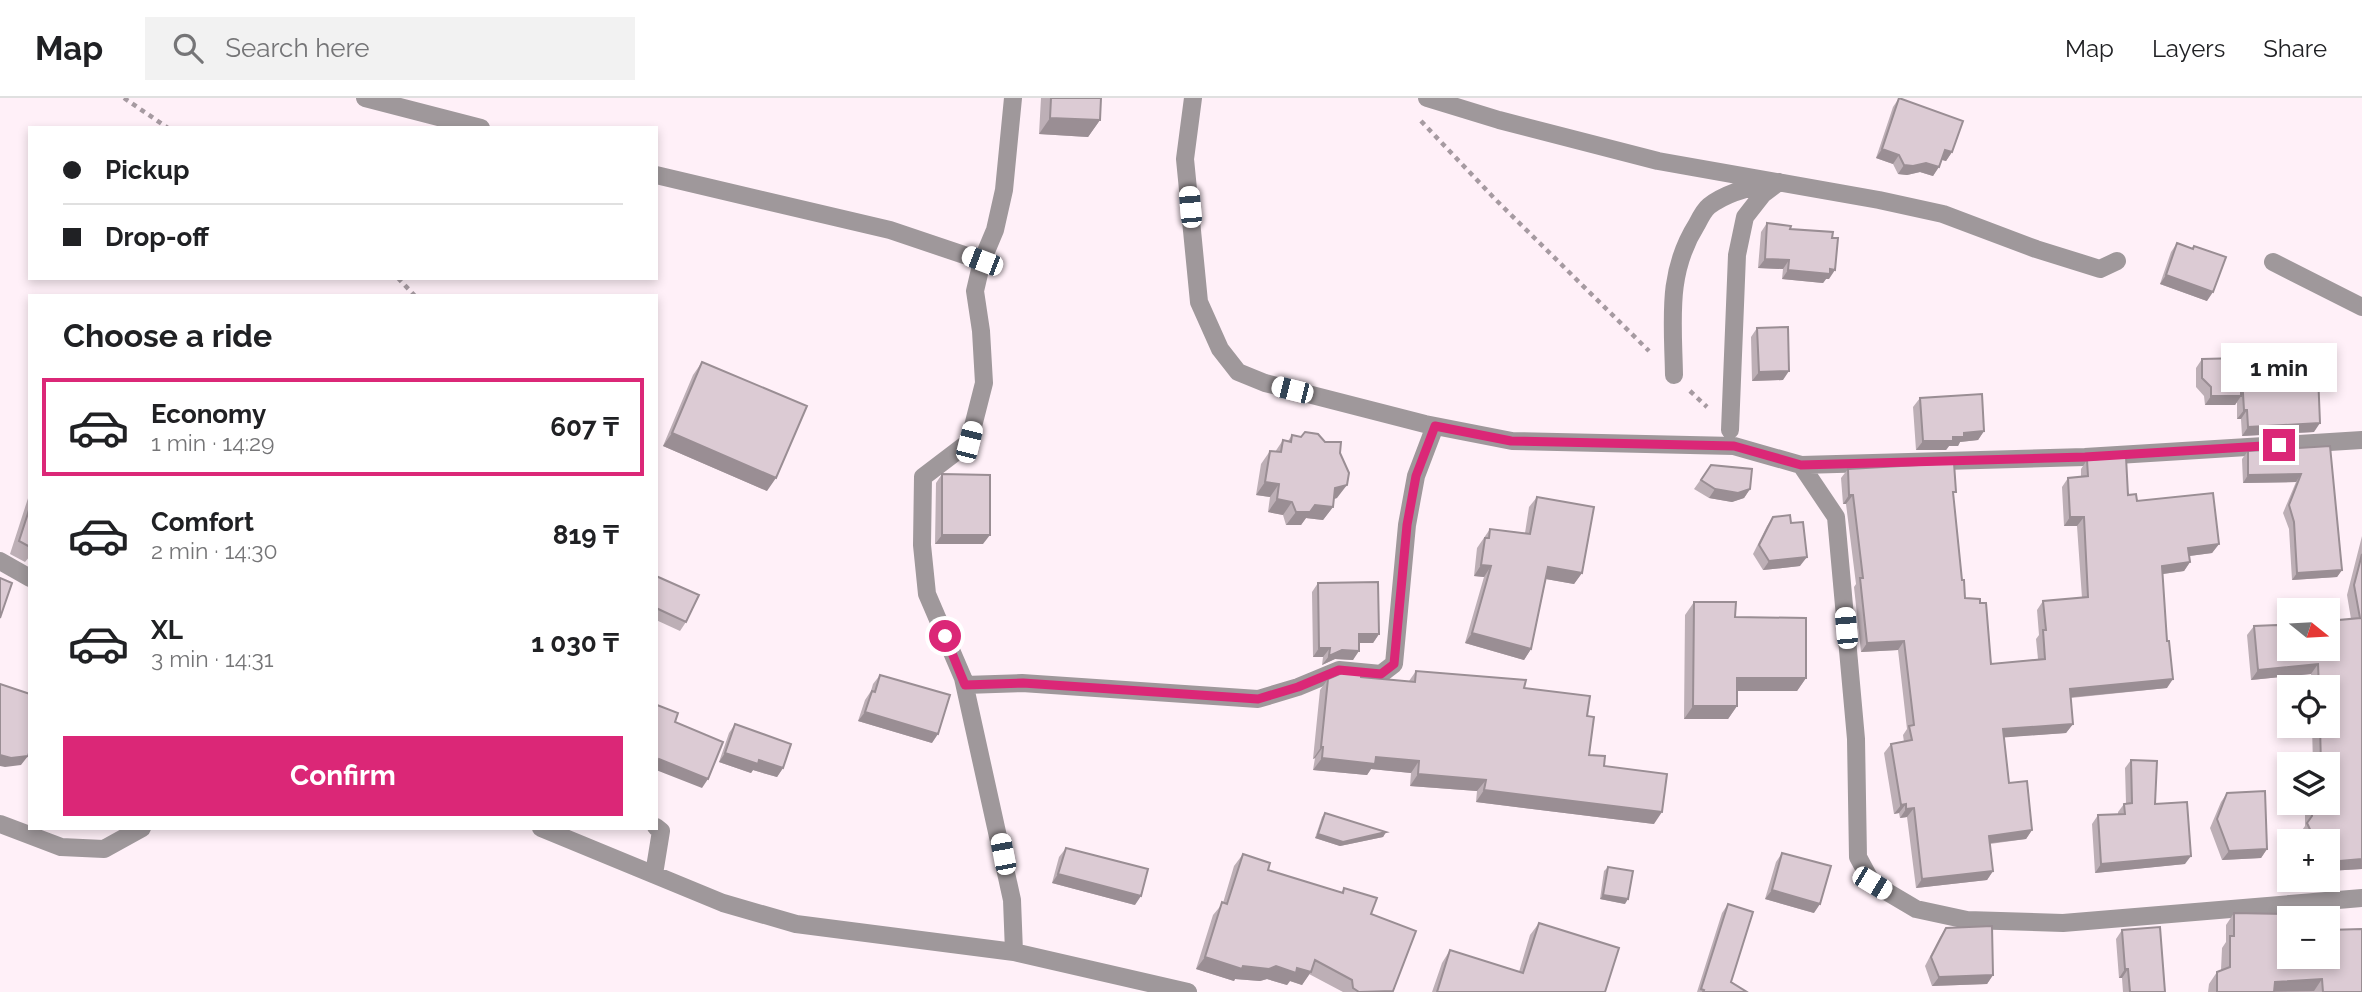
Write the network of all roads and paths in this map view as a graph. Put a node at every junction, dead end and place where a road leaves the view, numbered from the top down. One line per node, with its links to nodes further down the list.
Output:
1 (124, 98): 7 (path)
2 (365, 98): 8 (street)
3 (1013, 98): 11 (street)
4 (1193, 98): 18 (street)
5 (1427, 98): 10 (street)
6 (1414, 113): 17 (path)
7 (165, 126)
8 (473, 126)
9 (658, 175): 11 (street)
10 (1779, 182): 12 (street); 17 (street); 19 (street)
11 (982, 261): 24 (street)
12 (2117, 261)
13 (2273, 262): 16 (street)
14 (400, 280): 15 (path)
15 (413, 294)
16 (2362, 307)
17 (1674, 375): 19 (path)
18 (1435, 426): 21 (street); 24 (street)
19 (1730, 430)
20 (2362, 440): 21 (street)
21 (1801, 465): 30 (street)
22 (0, 561): 23 (street)
23 (28, 577)
24 (965, 685): 31 (street)
25 (0, 824): 27 (street)
26 (658, 829): 29 (street)
27 (138, 830)
28 (546, 830): 29 (street)
29 (654, 874): 31 (street)
30 (2362, 898)
31 (1014, 951): 32 (street)
32 (1188, 992)

